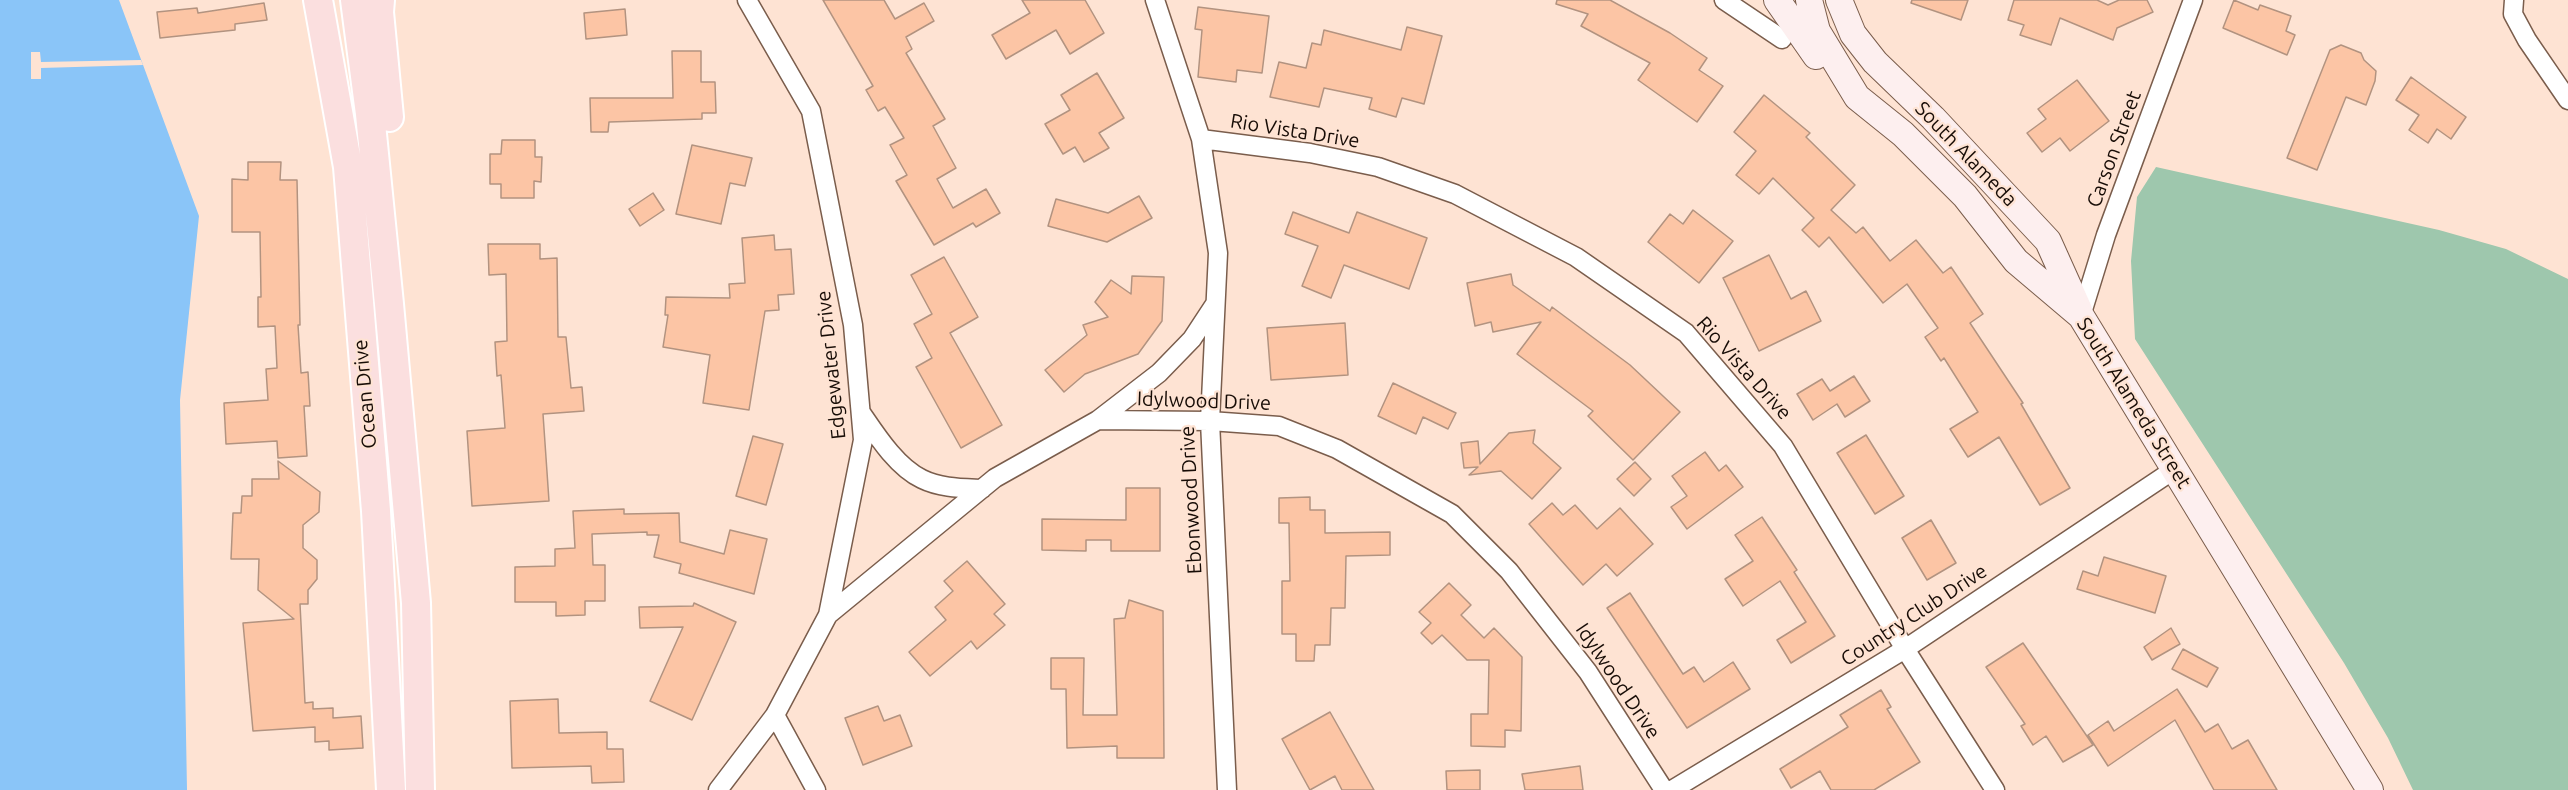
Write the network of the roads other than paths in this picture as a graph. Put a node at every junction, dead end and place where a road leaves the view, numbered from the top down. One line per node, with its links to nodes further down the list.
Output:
1 (318, 0): 18 (main road, Ocean Drive)
2 (355, 0): 16 (main road, Ocean Drive)
3 (380, 0): 23 (main road)
4 (747, 0): 20 (street, Edgewater Drive)
5 (1155, 0): 15 (street, Ebonwood Drive)
6 (1724, 0): 12 (street)
7 (1777, 0): 13 (main road)
8 (1809, 0): 13 (main road, South Alameda Street)
9 (1839, 0): 19 (main road, South Alameda)
10 (2193, 0): 19 (street, Carson Street)
11 (2514, 0): 14 (street)
12 (1782, 39)
13 (1857, 97): 19 (main road, South Alameda Street)
14 (2568, 100)
15 (1201, 139): 17 (street, Ebonwood Drive); 31 (street, Rio Vista Drive)
16 (389, 304): 18 (main road); 23 (main road, Ocean Drive)
17 (1215, 304): 21 (street); 22 (street, Ebonwood Drive)
18 (358, 307): 27 (main road, Ocean Drive)
19 (2081, 316): 24 (main road, South Alameda Street)
20 (861, 412): 25 (street); 30 (street, Edgewater Drive)
21 (1098, 420): 22 (street, Idylwood Drive); 25 (street)
22 (1210, 422): 39 (street, Ebonwood Drive); 40 (street, Idylwood Drive)
23 (401, 436): 26 (main road, Ocean Drive)
24 (2175, 469): 31 (street, Country Club Drive); 43 (main road, South Alameda Street)
25 (982, 489): 30 (street)
26 (408, 508): 27 (main road); 28 (main road, Ocean Drive)
27 (376, 511): 29 (main road, Ocean Drive)
28 (416, 603): 29 (main road); 33 (main road, Ocean Drive)
29 (381, 604): 34 (main road, Ocean Drive)
30 (828, 615): 32 (street, Edgewater Drive)
31 (1905, 649): 41 (street, Country Club Drive); 42 (street, Rio Vista Drive)
32 (775, 715): 37 (street, Edgewater Drive); 38 (street)
33 (419, 742): 34 (main road); 36 (main road, Ocean Drive)
34 (388, 743): 35 (main road, Ocean Drive)
35 (391, 790)
36 (420, 790)
37 (718, 790)
38 (816, 790)
39 (1227, 790)
40 (1664, 790)
41 (1672, 790)
42 (1995, 790)
43 (2370, 790)

